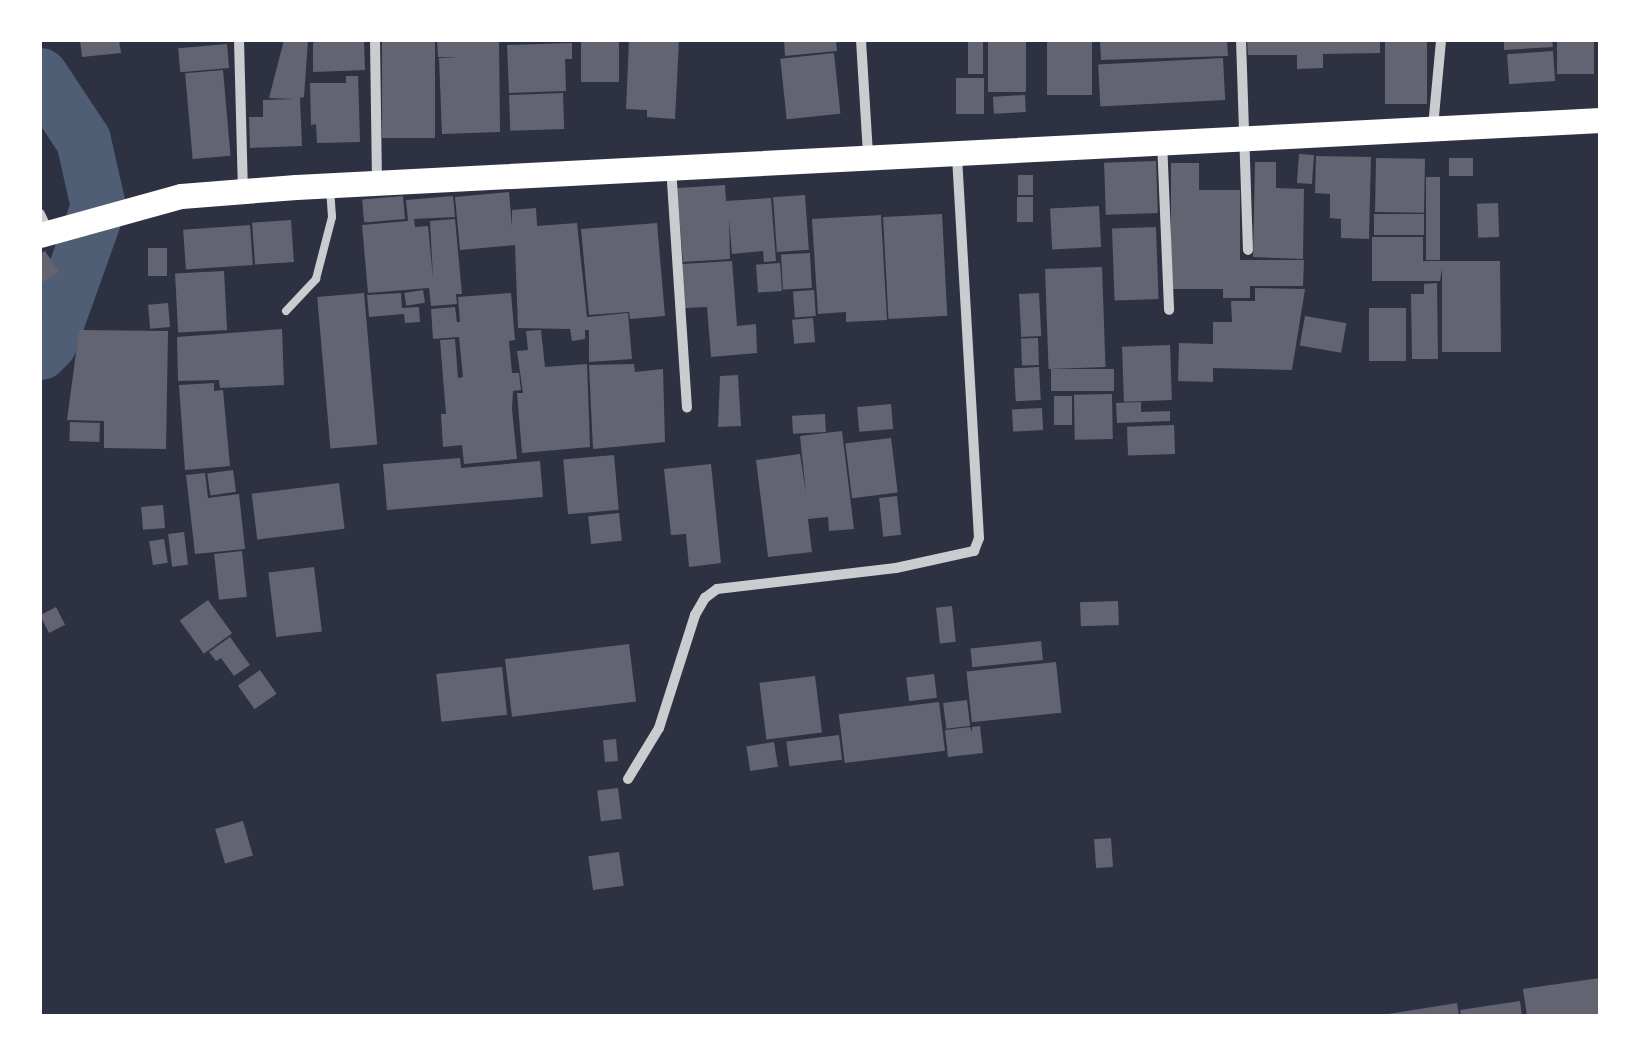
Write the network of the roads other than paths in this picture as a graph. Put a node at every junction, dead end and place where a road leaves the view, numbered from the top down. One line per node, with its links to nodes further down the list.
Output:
1 (239, 40): 15 (street)
2 (375, 40): 13 (street)
3 (861, 40): 11 (street)
4 (1241, 40): 8 (street)
5 (1441, 40): 7 (street)
6 (1600, 120): 7 (main road)
7 (1433, 127): 8 (main road)
8 (1245, 137): 9 (main road); 17 (street)
9 (1162, 140): 10 (main road); 18 (street)
10 (957, 152): 11 (main road); 21 (street)
11 (868, 156): 12 (main road)
12 (671, 166): 13 (main road); 20 (street)
13 (376, 182): 14 (main road)
14 (330, 185): 15 (main road); 19 (lane)
15 (243, 191): 16 (main road)
16 (49, 227)
17 (1248, 250)
18 (1169, 310)
19 (286, 311)
20 (687, 407)
21 (628, 779)

